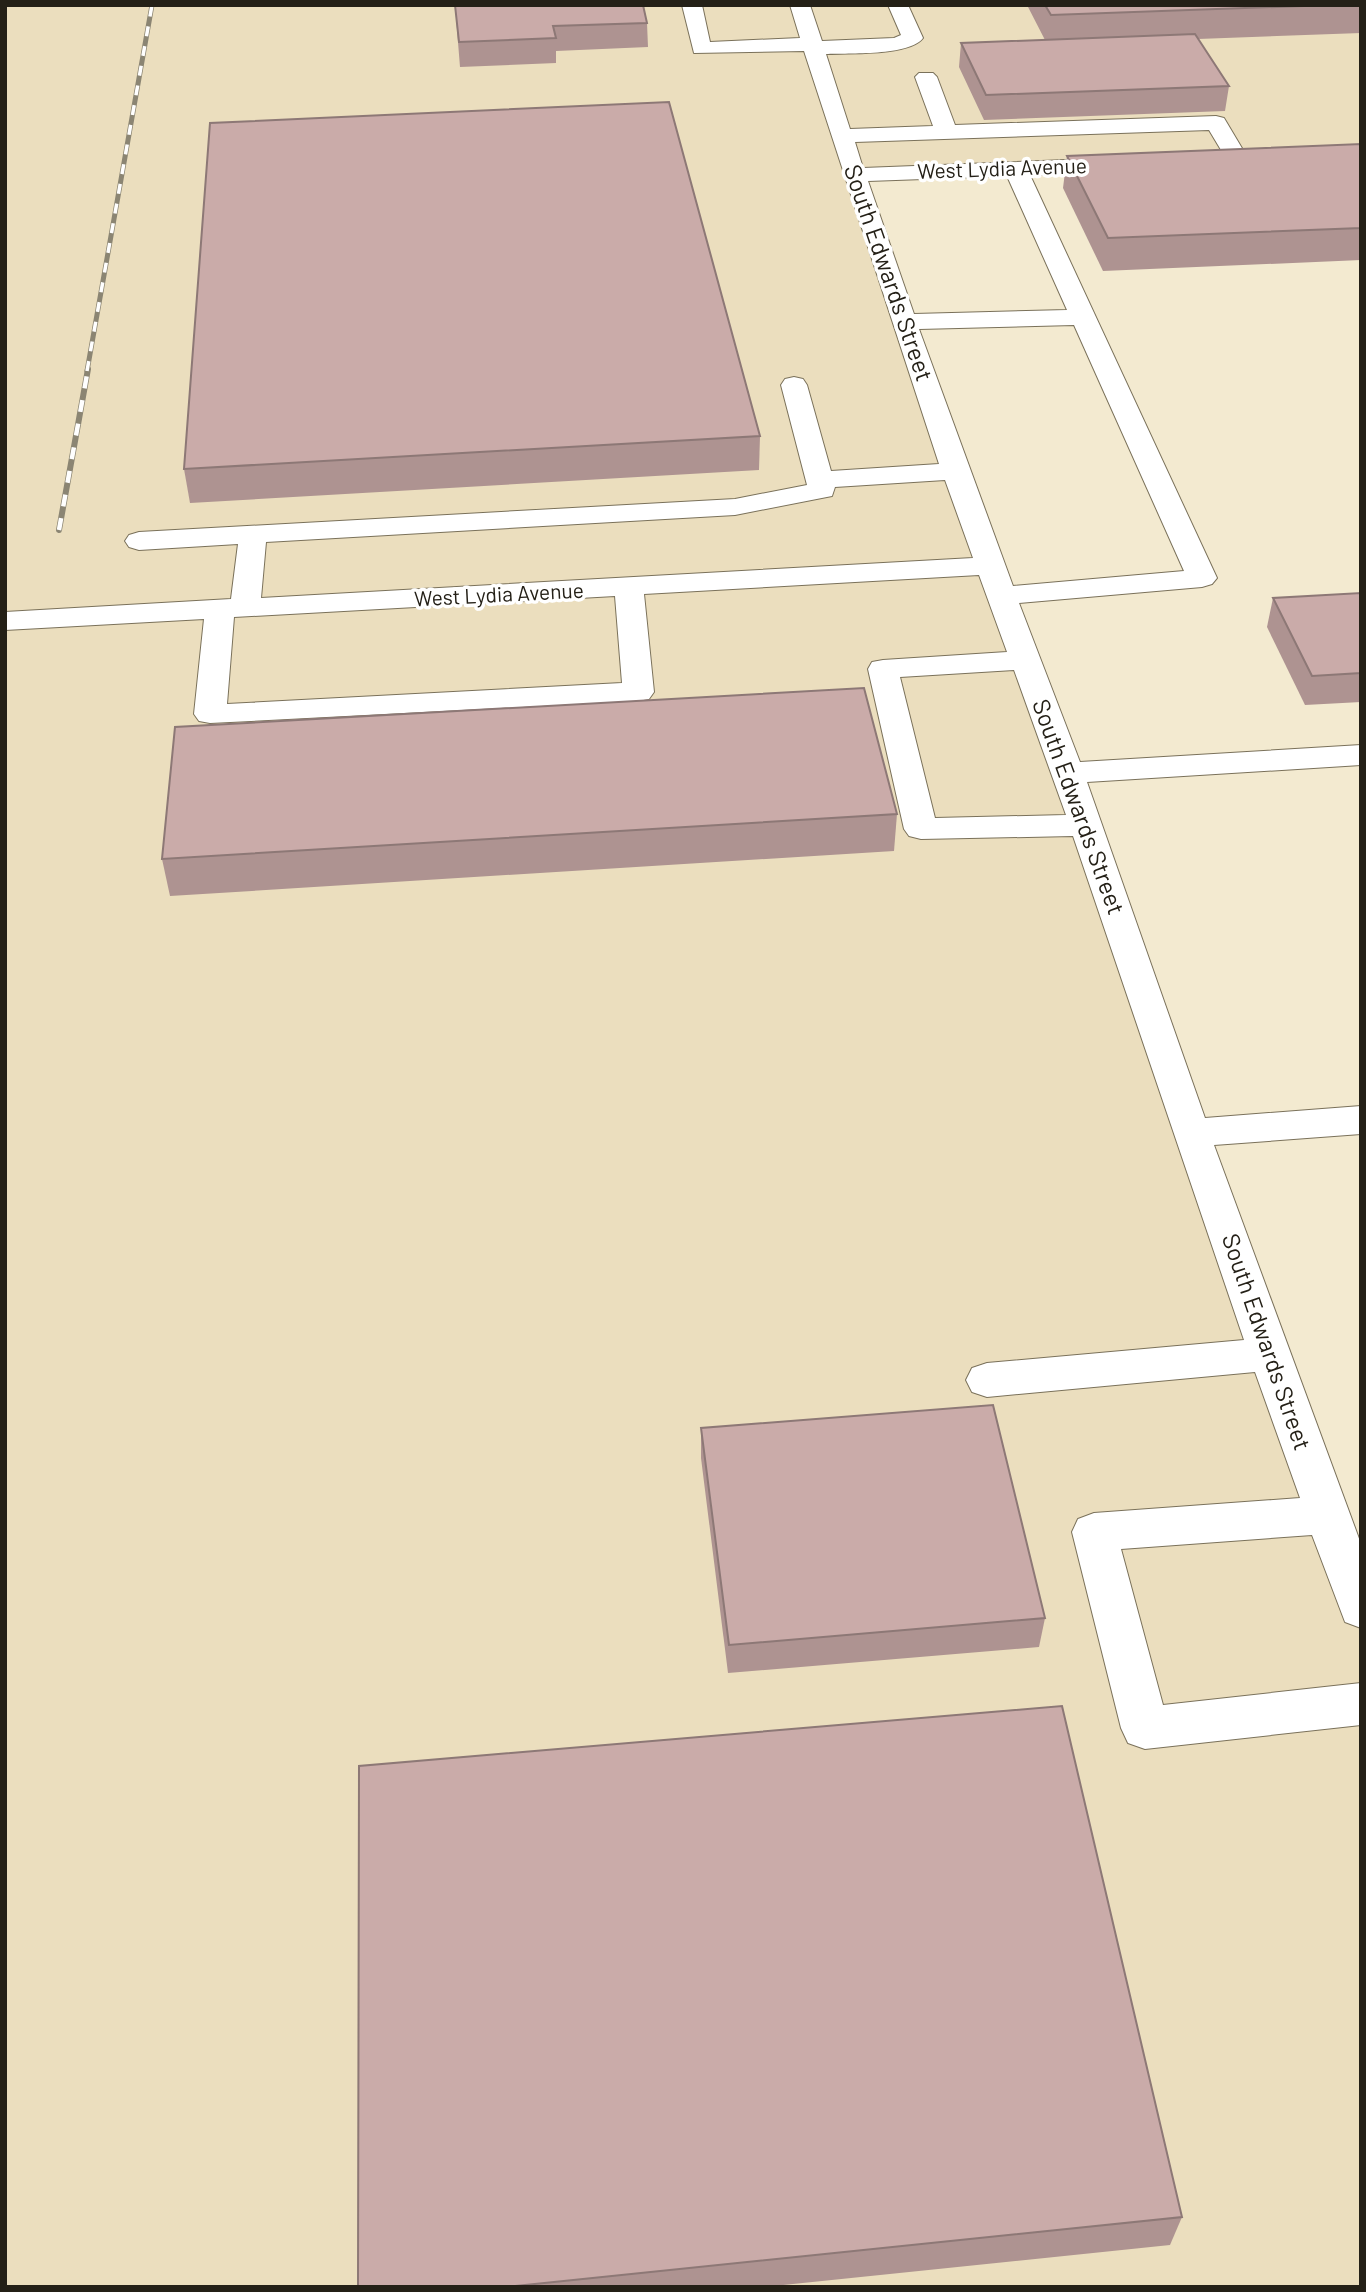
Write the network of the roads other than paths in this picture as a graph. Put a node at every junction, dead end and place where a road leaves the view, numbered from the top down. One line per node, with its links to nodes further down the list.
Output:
1 (692, 5): 4 (street)
2 (800, 5): 4 (street, South Edwards Street)
3 (898, 5): 4 (street)
4 (814, 46): 7 (street, South Edwards Street)
5 (926, 77): 6 (street)
6 (947, 132): 7 (street); 9 (street)
7 (842, 136): 13 (street, South Edwards Street)
8 (1265, 159): 9 (street)
9 (1238, 160): 10 (street)
10 (1210, 161)
11 (1140, 164): 12 (street, West Lydia Avenue)
12 (1015, 169): 13 (street, West Lydia Avenue); 14 (street)
13 (853, 175): 15 (street, South Edwards Street)
14 (1083, 317): 15 (street); 21 (street, West Lydia Avenue)
15 (904, 322): 17 (street, South Edwards Street)
16 (794, 385): 18 (street)
17 (955, 471): 18 (street); 21 (street, South Edwards Street)
18 (819, 480): 19 (street)
19 (253, 534): 20 (street); 23 (street)
20 (139, 541)
21 (997, 581): 22 (street, West Lydia Avenue); 25 (street, South Edwards Street)
22 (629, 588): 23 (street, West Lydia Avenue); 23 (street)
23 (232, 609): 24 (street, West Lydia Avenue)
24 (5, 621)
25 (1024, 660): 27 (street, South Edwards Street); 28 (street)
26 (1361, 755): 27 (street)
27 (1068, 773): 28 (street, South Edwards Street)
28 (1086, 825): 30 (street, South Edwards Street)
29 (1361, 1120): 30 (street)
30 (1191, 1133): 31 (street, South Edwards Street)
31 (1271, 1354): 32 (street); 33 (street, South Edwards Street)
32 (987, 1380)
33 (1326, 1515): 34 (street, South Edwards Street); 35 (street)
34 (1361, 1608)
35 (1361, 1704)

